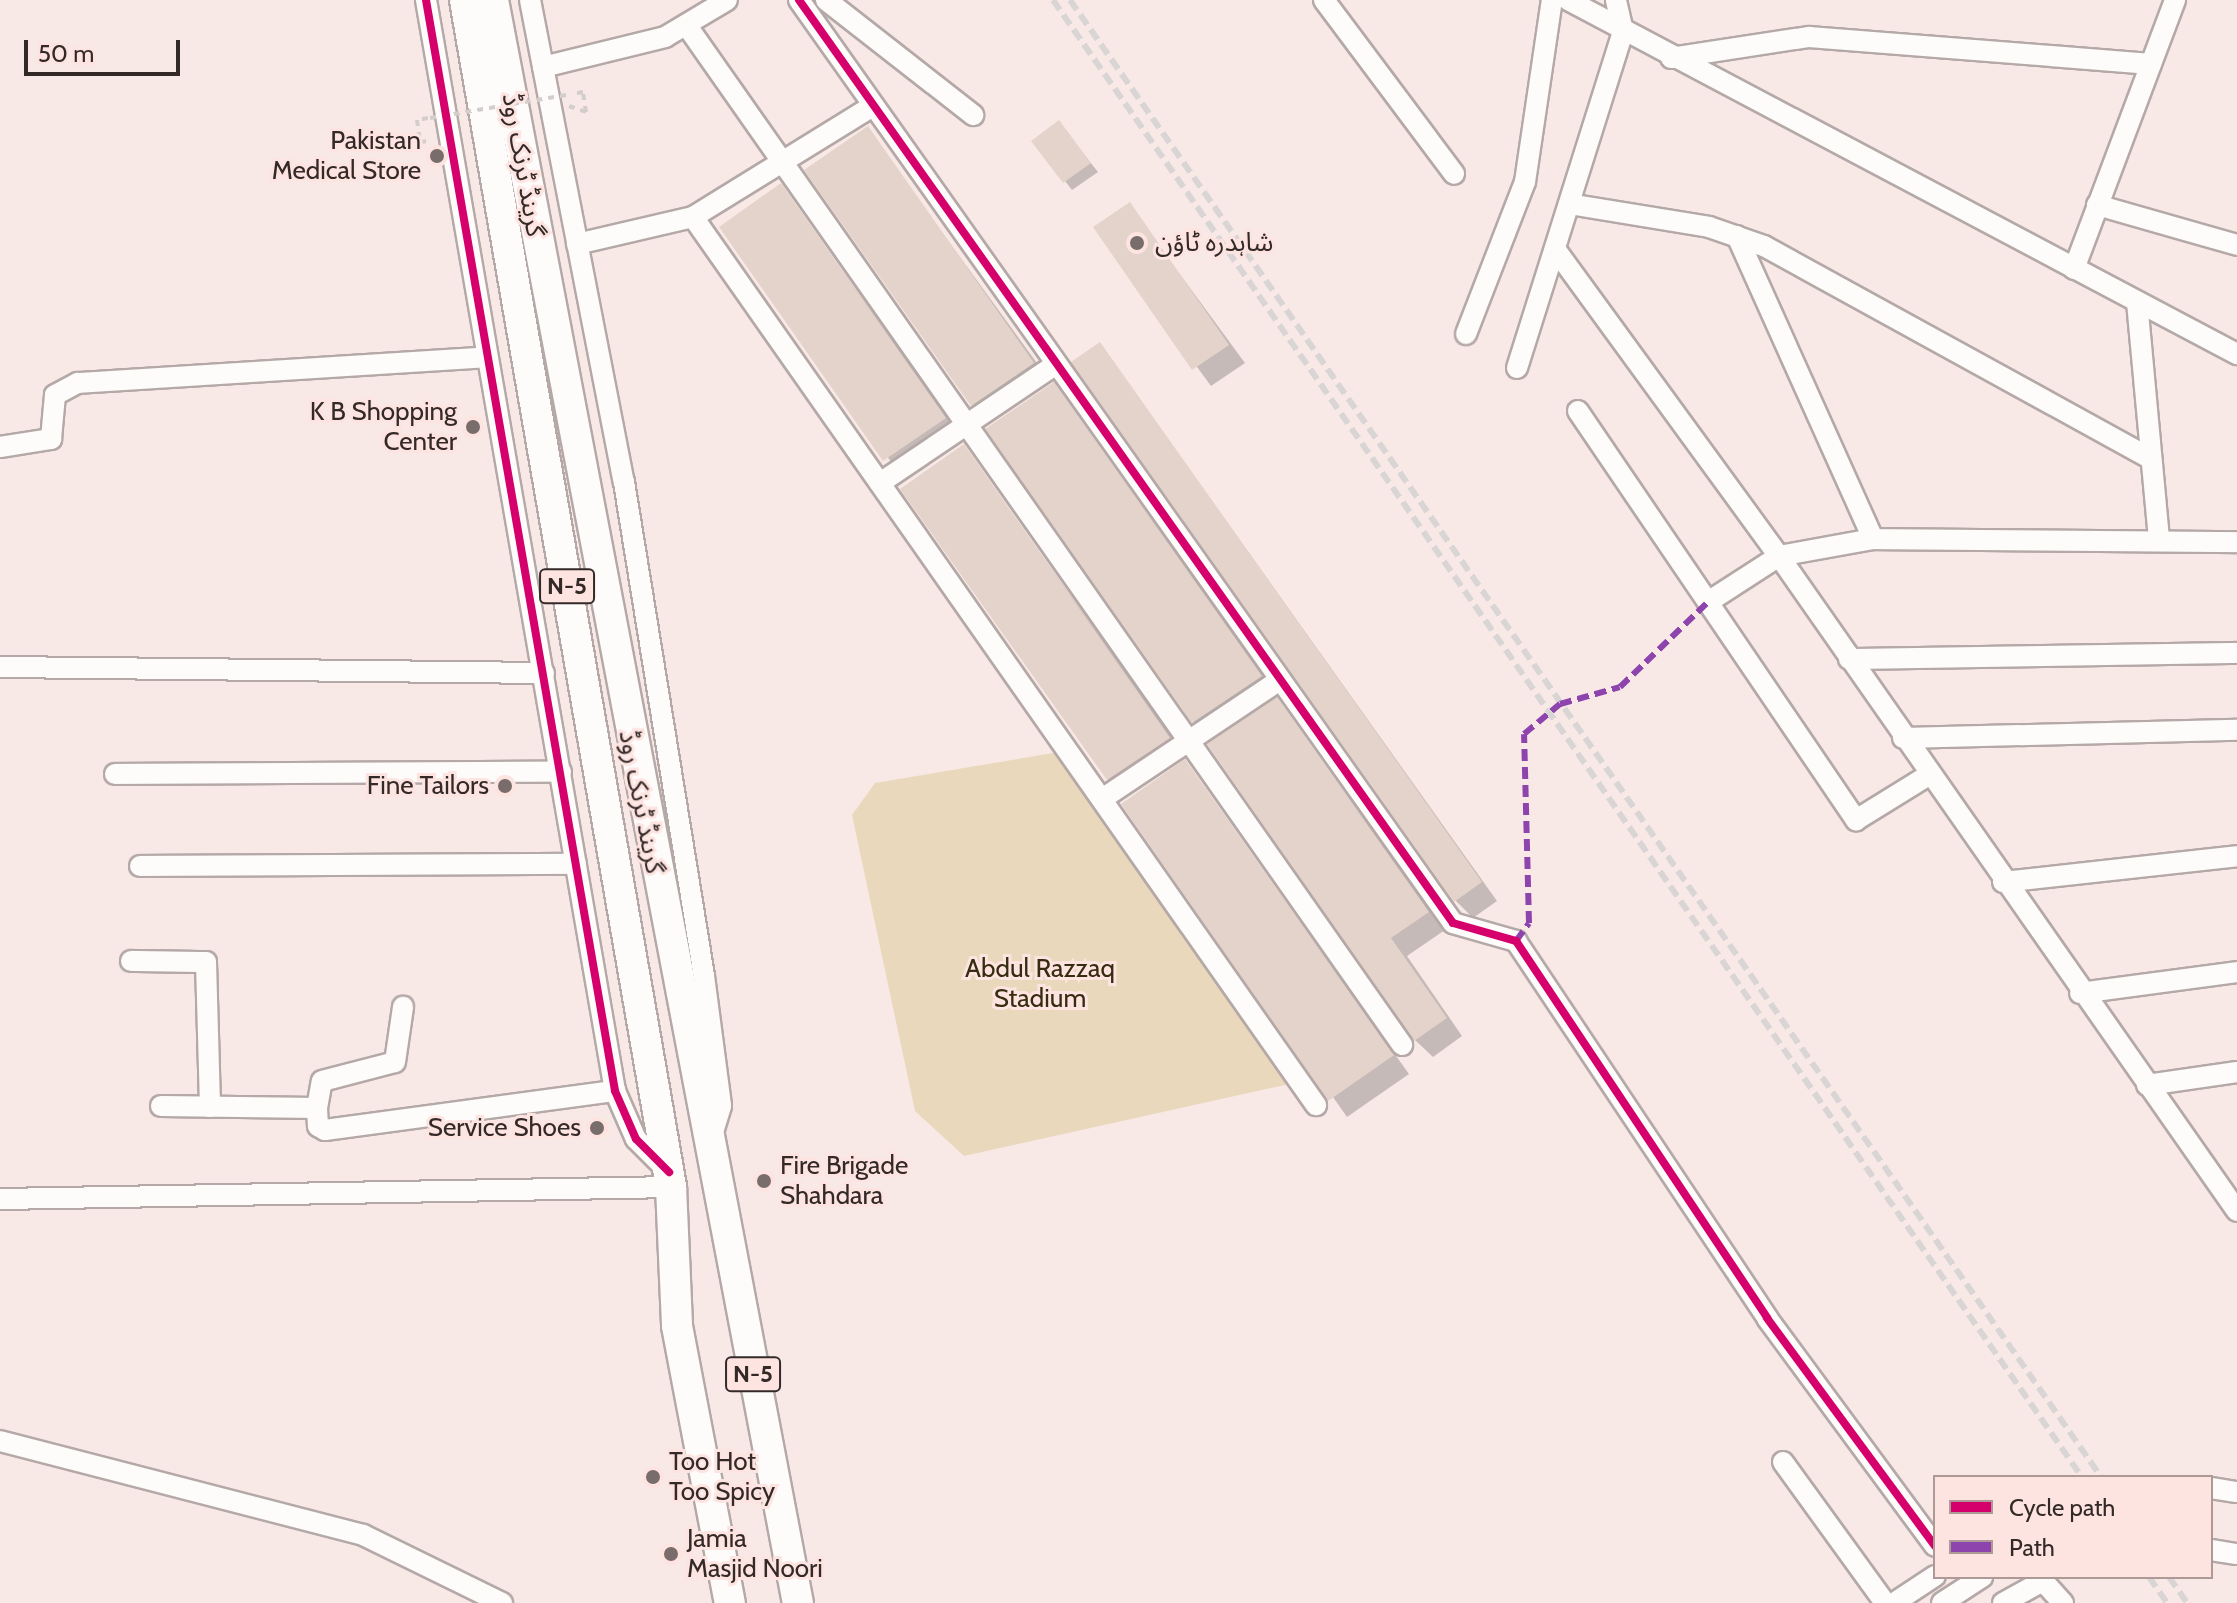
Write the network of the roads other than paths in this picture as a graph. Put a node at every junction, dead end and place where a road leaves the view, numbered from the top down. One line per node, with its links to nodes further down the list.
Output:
1 (426, 0): 33 (street)
2 (465, 0): 75 (highway, گرینڈ ٹرنک روڈ / N-5)
3 (493, 0): 74 (highway, گرینڈ ٹرنک روڈ / N-5)
4 (530, 0): 17 (street)
5 (727, 0): 13 (street)
6 (799, 0): 18 (street)
7 (826, 0): 19 (street)
8 (1324, 0): 21 (street)
9 (1552, 0): 31 (street)
10 (1568, 0): 14 (street)
11 (1616, 0): 14 (street)
12 (2175, 0): 16 (street)
13 (687, 26): 17 (street); 20 (street)
14 (1623, 31): 15 (street); 22 (street)
15 (1671, 58): 16 (street); 29 (street)
16 (2151, 64): 23 (street)
17 (543, 67): 26 (street)
18 (873, 106): 20 (street); 34 (street)
19 (973, 115)
20 (783, 162): 24 (street); 37 (street)
21 (1454, 174)
22 (1569, 204): 25 (street); 28 (street)
23 (2097, 205): 27 (street); 29 (street)
24 (693, 217): 26 (street); 40 (street)
25 (1737, 236): 39 (street); 41 (street)
26 (577, 244): 74 (street)
27 (2237, 245)
28 (1555, 249): 35 (street); 44 (street)
29 (2074, 269): 30 (street)
30 (2137, 302): 32 (street); 39 (street)
31 (1466, 334)
32 (2237, 354)
33 (487, 357): 38 (street); 49 (street)
34 (1055, 365): 37 (street); 50 (street)
35 (1517, 368)
36 (1578, 411): 45 (street)
37 (967, 424): 40 (street); 53 (street)
38 (0, 447)
39 (2151, 459): 42 (street)
40 (880, 483): 57 (street)
41 (1873, 539): 42 (street); 44 (street)
42 (2159, 541): 43 (street)
43 (2237, 542)
44 (1779, 556): 45 (street); 47 (street)
45 (1708, 602): 56 (street)
46 (2237, 653): 47 (street)
47 (1849, 659): 52 (street)
48 (0, 667): 49 (street)
49 (544, 673): 54 (street)
50 (1277, 682): 53 (street); 83 (street)
51 (2237, 730): 52 (street)
52 (1903, 738): 56 (street)
53 (1189, 741): 57 (street); 66 (street)
54 (561, 772): 55 (street); 59 (street)
55 (115, 774)
56 (1929, 775): 61 (street)
57 (1102, 799): 70 (street)
58 (2237, 856): 61 (street)
59 (576, 864): 60 (street); 69 (street)
60 (140, 866)
61 (2003, 882): 64 (street)
62 (131, 961): 72 (street)
63 (2237, 972): 64 (street)
64 (2080, 993): 68 (street)
65 (403, 1007): 73 (street)
66 (1402, 1045)
67 (2237, 1072): 68 (street)
68 (2147, 1085): 76 (street)
69 (615, 1091): 73 (street); 75 (street)
70 (1316, 1105)
71 (161, 1106): 72 (street)
72 (210, 1107): 73 (street)
73 (317, 1108)
74 (707, 1146): 90 (highway, گرینڈ ٹرنک روڈ / N-5)
75 (670, 1180): 77 (street); 89 (highway, گرینڈ ٹرنک روڈ / N-5)
76 (2230, 1189): 78 (street)
77 (0, 1199)
78 (2237, 1211)
79 (0, 1441): 88 (street)
80 (1783, 1462): 91 (street)
81 (2213, 1488): 82 (street)
82 (2236, 1491)
83 (1933, 1543)
84 (2213, 1550): 85 (street)
85 (2237, 1554)
86 (1933, 1577): 92 (street)
87 (1979, 1579): 93 (street)
88 (502, 1603)
89 (730, 1603)
90 (798, 1603)
91 (1885, 1603)
92 (1894, 1603)
93 (1942, 1603)
94 (2003, 1603): 95 (street)
95 (2063, 1603)

